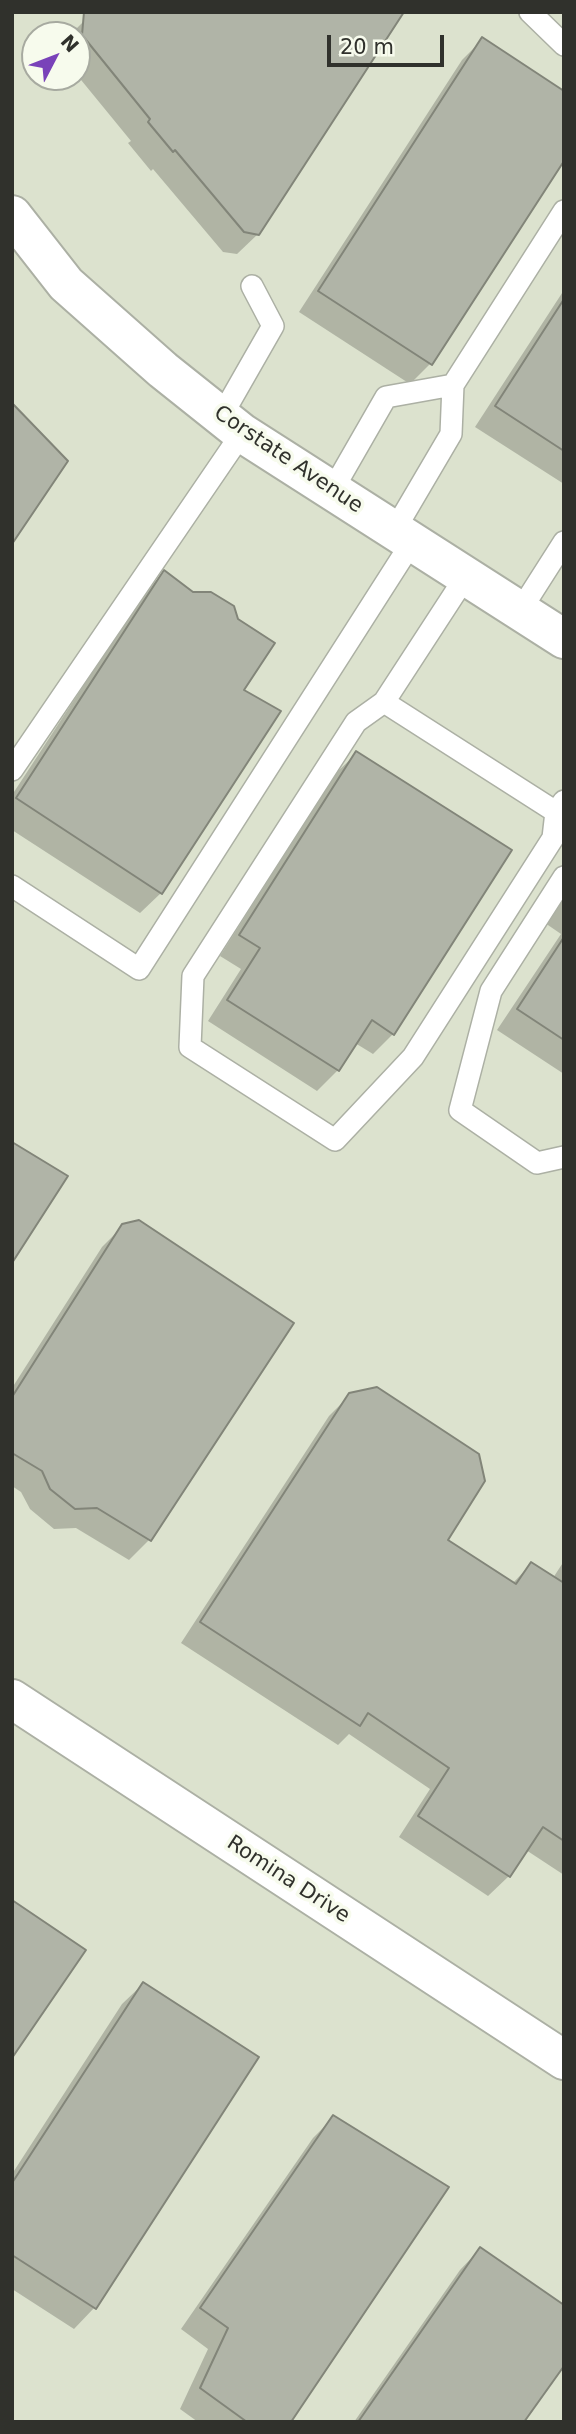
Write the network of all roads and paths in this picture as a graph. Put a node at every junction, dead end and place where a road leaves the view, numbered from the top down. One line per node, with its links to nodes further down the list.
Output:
1 (530, 12): 2 (lane)
2 (564, 45)
3 (564, 211): 6 (lane)
4 (12, 215): 7 (street, Corstate Avenue)
5 (252, 286): 7 (lane)
6 (453, 385): 8 (lane); 9 (lane)
7 (232, 425): 8 (street, Corstate Avenue); 15 (lane)
8 (332, 491): 9 (street, Corstate Avenue)
9 (403, 536): 11 (street, Corstate Avenue); 18 (lane)
10 (564, 542): 12 (lane)
11 (466, 576): 12 (street, Corstate Avenue); 14 (lane)
12 (520, 611): 13 (street, Corstate Avenue)
13 (564, 639)
14 (384, 702): 16 (lane); 16 (lane)
15 (12, 770)
16 (560, 807)
17 (564, 877): 19 (lane)
18 (12, 886)
19 (564, 1157)
20 (12, 1699): 21 (street, Romina Drive)
21 (564, 2060)

